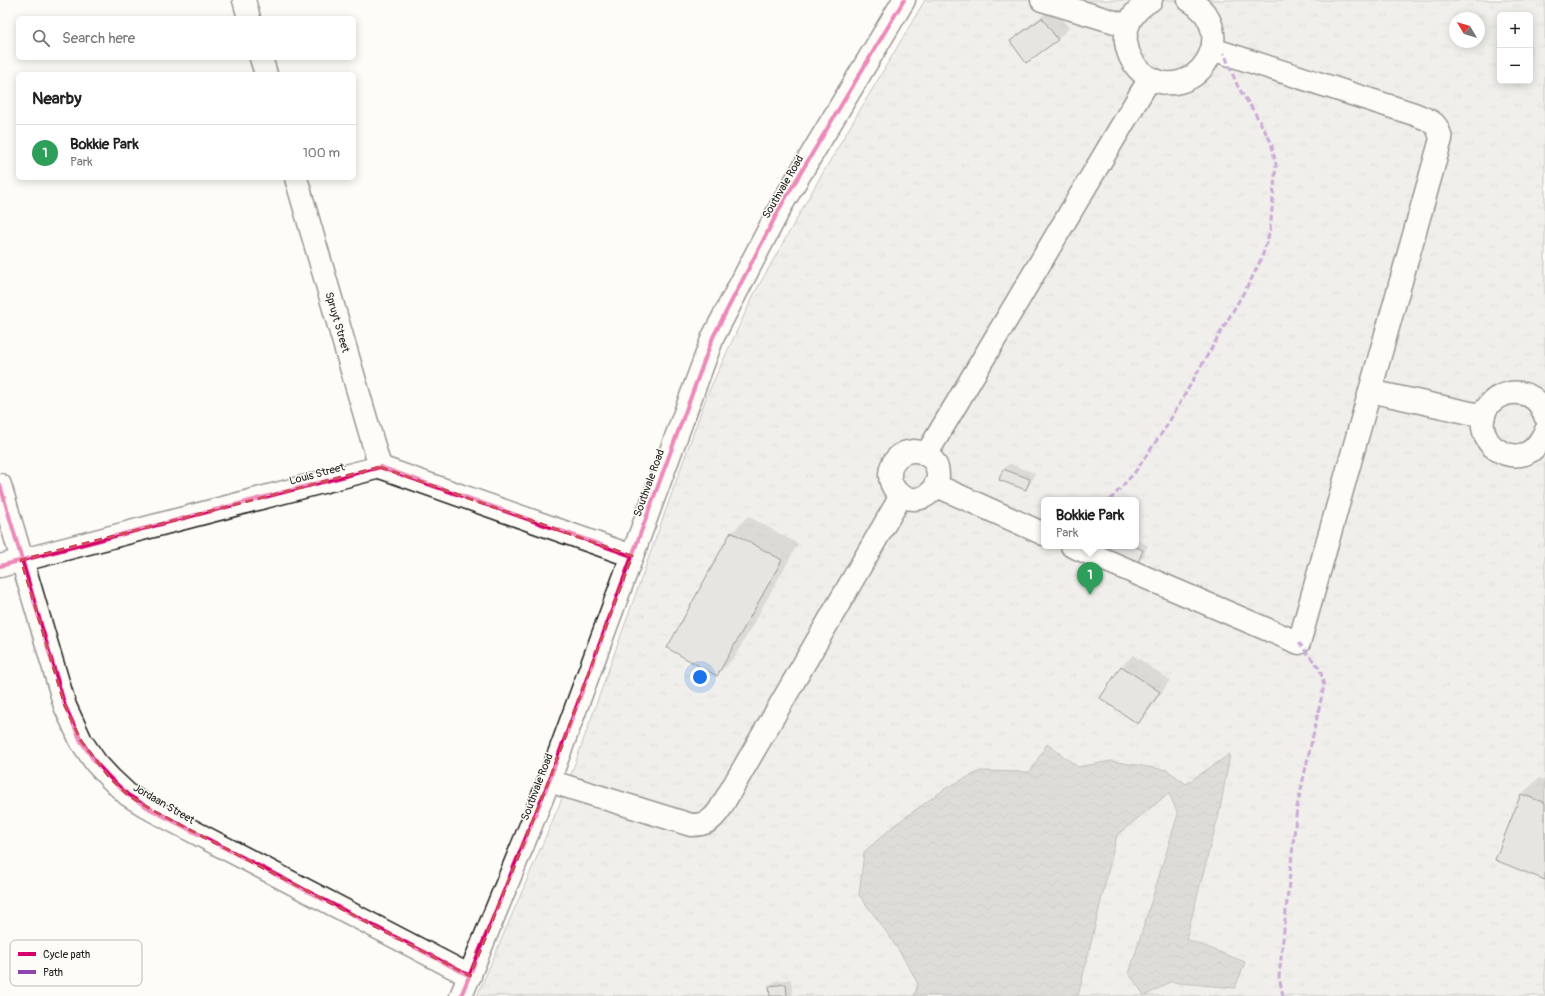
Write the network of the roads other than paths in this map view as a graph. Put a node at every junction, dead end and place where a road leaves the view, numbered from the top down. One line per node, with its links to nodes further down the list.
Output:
1 (244, 0): 6 (street)
2 (904, 0): 24 (street, Southvale Road)
3 (1042, 0): 7 (street)
4 (1151, 0): 7 (street)
5 (1189, 0): 8 (street)
6 (249, 16)
7 (1128, 26): 11 (street)
8 (1212, 49): 11 (street); 13 (street)
9 (262, 60): 10 (street)
10 (265, 72)
11 (1150, 78): 17 (street)
12 (297, 180): 18 (street, Spruyt Street)
13 (1370, 391): 14 (street); 23 (street)
14 (1484, 416): 15 (street); 16 (street)
15 (1545, 416)
16 (1545, 432)
17 (926, 455): 20 (street); 21 (street)
18 (380, 466): 24 (street); 25 (street, Louis Street)
19 (0, 485): 25 (street, Jordaan Street)
20 (935, 485): 21 (street); 22 (street)
21 (901, 496): 27 (street)
22 (1041, 533)
23 (1079, 549)
24 (632, 556): 27 (street, Southvale Road)
25 (21, 560): 26 (street, Louis Street); 28 (street, Jordaan Street)
26 (0, 566)
27 (550, 781): 28 (street, Southvale Road)
28 (470, 976): 29 (street, Southvale Road)
29 (461, 996)

